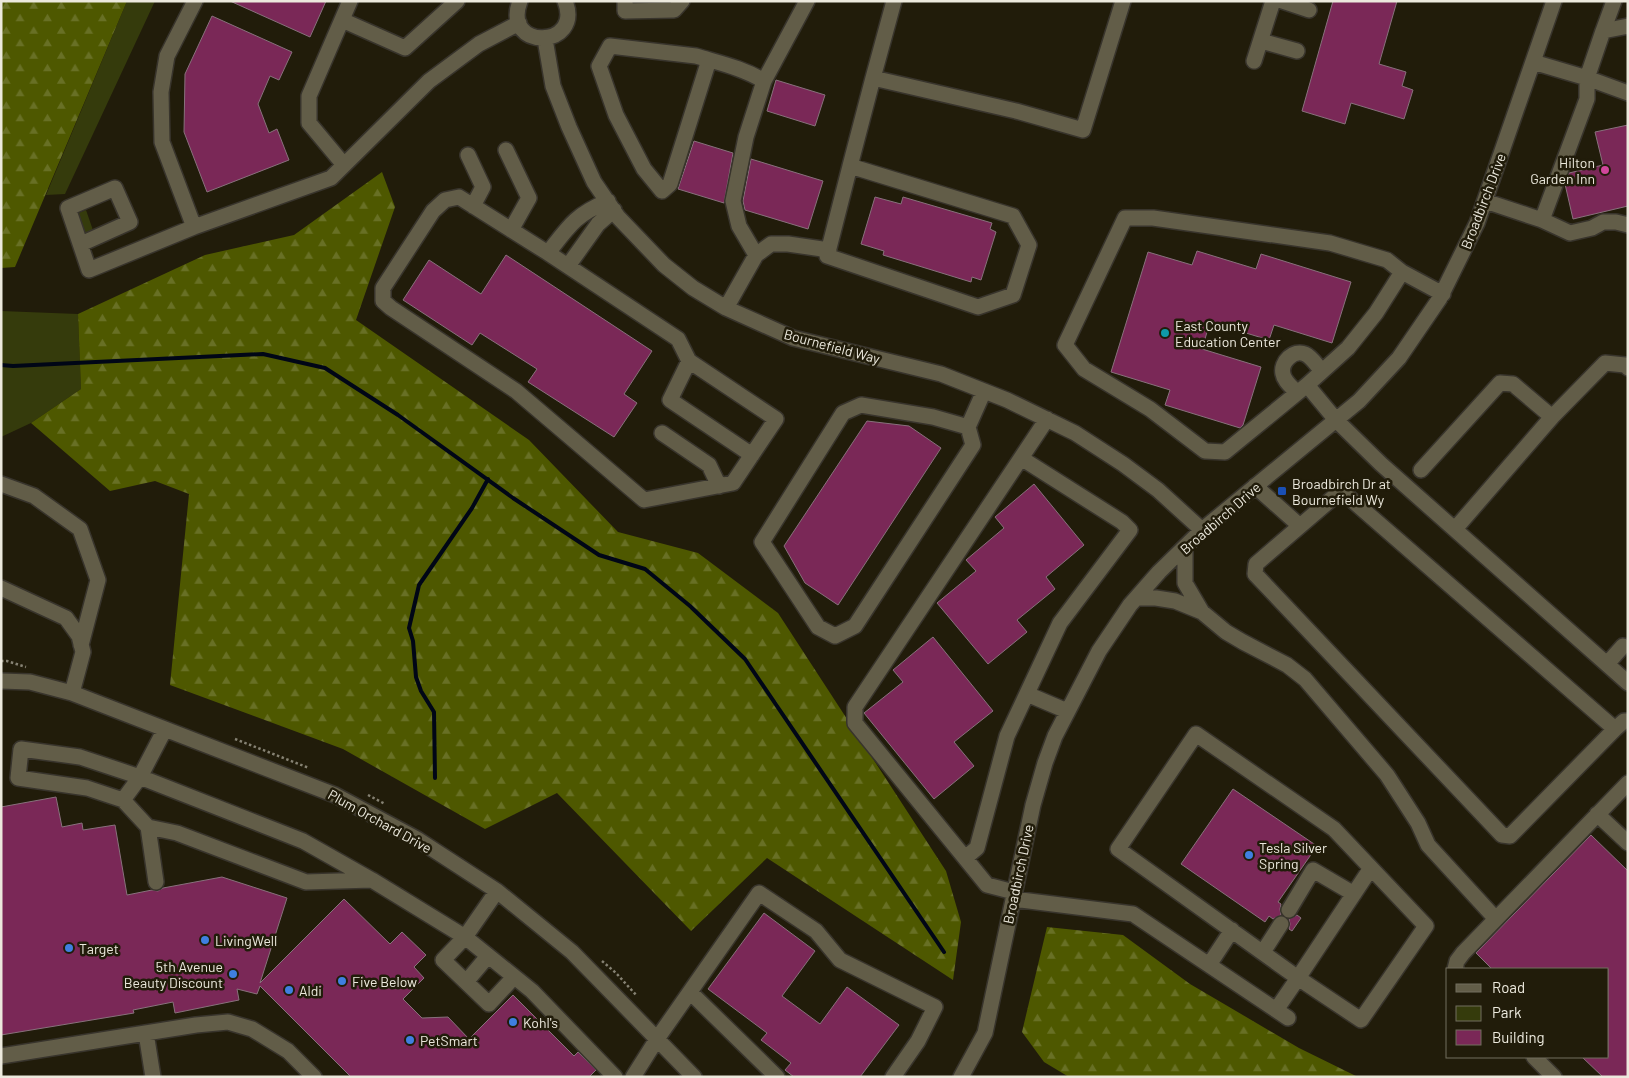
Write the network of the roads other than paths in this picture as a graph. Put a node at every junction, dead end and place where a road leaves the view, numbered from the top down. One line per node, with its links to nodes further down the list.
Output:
1 (195, 1): 39 (street)
2 (350, 1): 16 (street)
3 (457, 1): 16 (street)
4 (520, 1): 17 (street)
5 (565, 1): 20 (street)
6 (625, 1): 7 (street)
7 (682, 1)
8 (807, 1): 28 (street)
9 (894, 1): 26 (street)
10 (1123, 1): 26 (street)
11 (1273, 1): 21 (street)
12 (1282, 1): 15 (street)
13 (1554, 1): 25 (street, Broadbirch Drive)
14 (1614, 1): 19 (street)
15 (1308, 10)
16 (342, 20): 32 (street)
17 (519, 23): 20 (street); 32 (street)
18 (1628, 26): 19 (street)
19 (1604, 31): 27 (street)
20 (545, 39): 36 (street, Bournefield Way)
21 (1260, 40): 22 (street); 24 (street)
22 (1297, 51)
23 (709, 60): 23 (street); 28 (street)
24 (1254, 60)
25 (1534, 62): 27 (street); 34 (street, Broadbirch Drive)
26 (873, 78): 33 (street)
27 (1586, 78): 29 (street); 37 (street)
28 (764, 81): 44 (street)
29 (1628, 93)
30 (506, 150): 40 (street)
31 (468, 155): 35 (street)
32 (344, 165): 39 (street)
33 (850, 166): 42 (street); 42 (street)
34 (1485, 201): 37 (street); 47 (street, Broadbirch Drive)
35 (474, 206): 40 (street); 63 (street)
36 (611, 206): 43 (street); 45 (street); 48 (street, Bournefield Way)
37 (1542, 220): 38 (street)
38 (1628, 224)
39 (194, 227): 41 (street)
40 (511, 230): 43 (street)
41 (81, 244)
42 (828, 250): 44 (street)
43 (548, 253): 45 (street)
44 (756, 256): 48 (street)
45 (568, 266): 49 (street)
46 (1402, 272): 47 (street); 51 (street); 52 (street)
47 (1443, 294): 56 (street, Broadbirch Drive)
48 (726, 308): 53 (street, Bournefield Way)
49 (689, 360): 59 (street); 59 (street)
50 (1628, 368): 54 (street)
51 (1322, 371): 52 (street); 52 (street)
52 (1302, 389): 56 (street)
53 (984, 391): 55 (street, Bournefield Way); 57 (street)
54 (1552, 417): 61 (street); 66 (street)
55 (1047, 419): 60 (street); 67 (street, Bournefield Way)
56 (1336, 420): 64 (street, Broadbirch Drive); 66 (street)
57 (968, 427): 57 (street)
58 (662, 434): 63 (street)
59 (752, 455): 63 (street)
60 (1021, 458): 78 (street); 88 (street)
61 (1421, 470)
62 (1, 484): 72 (street)
63 (719, 486)
64 (1255, 486): 65 (street); 67 (street, Broadbirch Drive)
65 (1300, 526): 80 (street); 80 (street)
66 (1455, 529): 74 (street)
67 (1202, 530): 68 (street, Broadbirch Drive)
68 (1185, 547): 70 (street, Broadbirch Drive); 71 (street)
69 (1, 588): 72 (street)
70 (1137, 598): 71 (street); 79 (street, Broadbirch Drive)
71 (1202, 612): 96 (street)
72 (81, 645): 77 (street)
73 (1624, 646): 74 (street)
74 (1607, 664): 76 (street)
75 (1, 681): 77 (street, Plum Orchard Drive)
76 (1628, 682)
77 (72, 693): 81 (street, Plum Orchard Drive)
78 (1027, 694): 79 (street); 88 (street)
79 (1067, 711): 94 (street, Broadbirch Drive)
80 (1621, 725)
81 (165, 729): 82 (street); 92 (street, Plum Orchard Drive)
82 (140, 777): 84 (street); 84 (street); 90 (street)
83 (1628, 782): 85 (street)
84 (123, 800): 86 (street)
85 (1597, 814): 87 (street); 96 (street)
86 (148, 827): 90 (street); 91 (street)
87 (1628, 843)
88 (965, 858): 94 (street)
89 (1371, 868): 93 (street); 98 (street); 105 (street)
90 (372, 880): 99 (street)
91 (156, 882)
92 (497, 891): 99 (street); 109 (street, Plum Orchard Drive)
93 (1354, 894): 95 (street); 105 (street)
94 (1014, 895): 102 (street); 119 (street, Broadbirch Drive)
95 (1289, 910)
96 (1496, 918): 103 (street)
97 (1281, 924): 100 (street)
98 (1232, 930): 100 (street); 102 (street)
99 (465, 937): 101 (street); 106 (street)
100 (1263, 952): 105 (street)
101 (488, 956): 104 (street); 106 (street)
102 (1209, 965): 105 (street)
103 (1455, 968)
104 (514, 977): 106 (street); 114 (street)
105 (1298, 978)
106 (466, 982)
107 (690, 992): 109 (street); 117 (street); 118 (street)
108 (146, 1033): 110 (street); 112 (street); 113 (street)
109 (657, 1039): 115 (street); 116 (street, Plum Orchard Drive)
110 (1, 1056)
111 (1535, 1058): 120 (street)
112 (153, 1077)
113 (314, 1077)
114 (615, 1077)
115 (633, 1077)
116 (694, 1077)
117 (777, 1077)
118 (893, 1077)
119 (961, 1077)
120 (1554, 1077)

